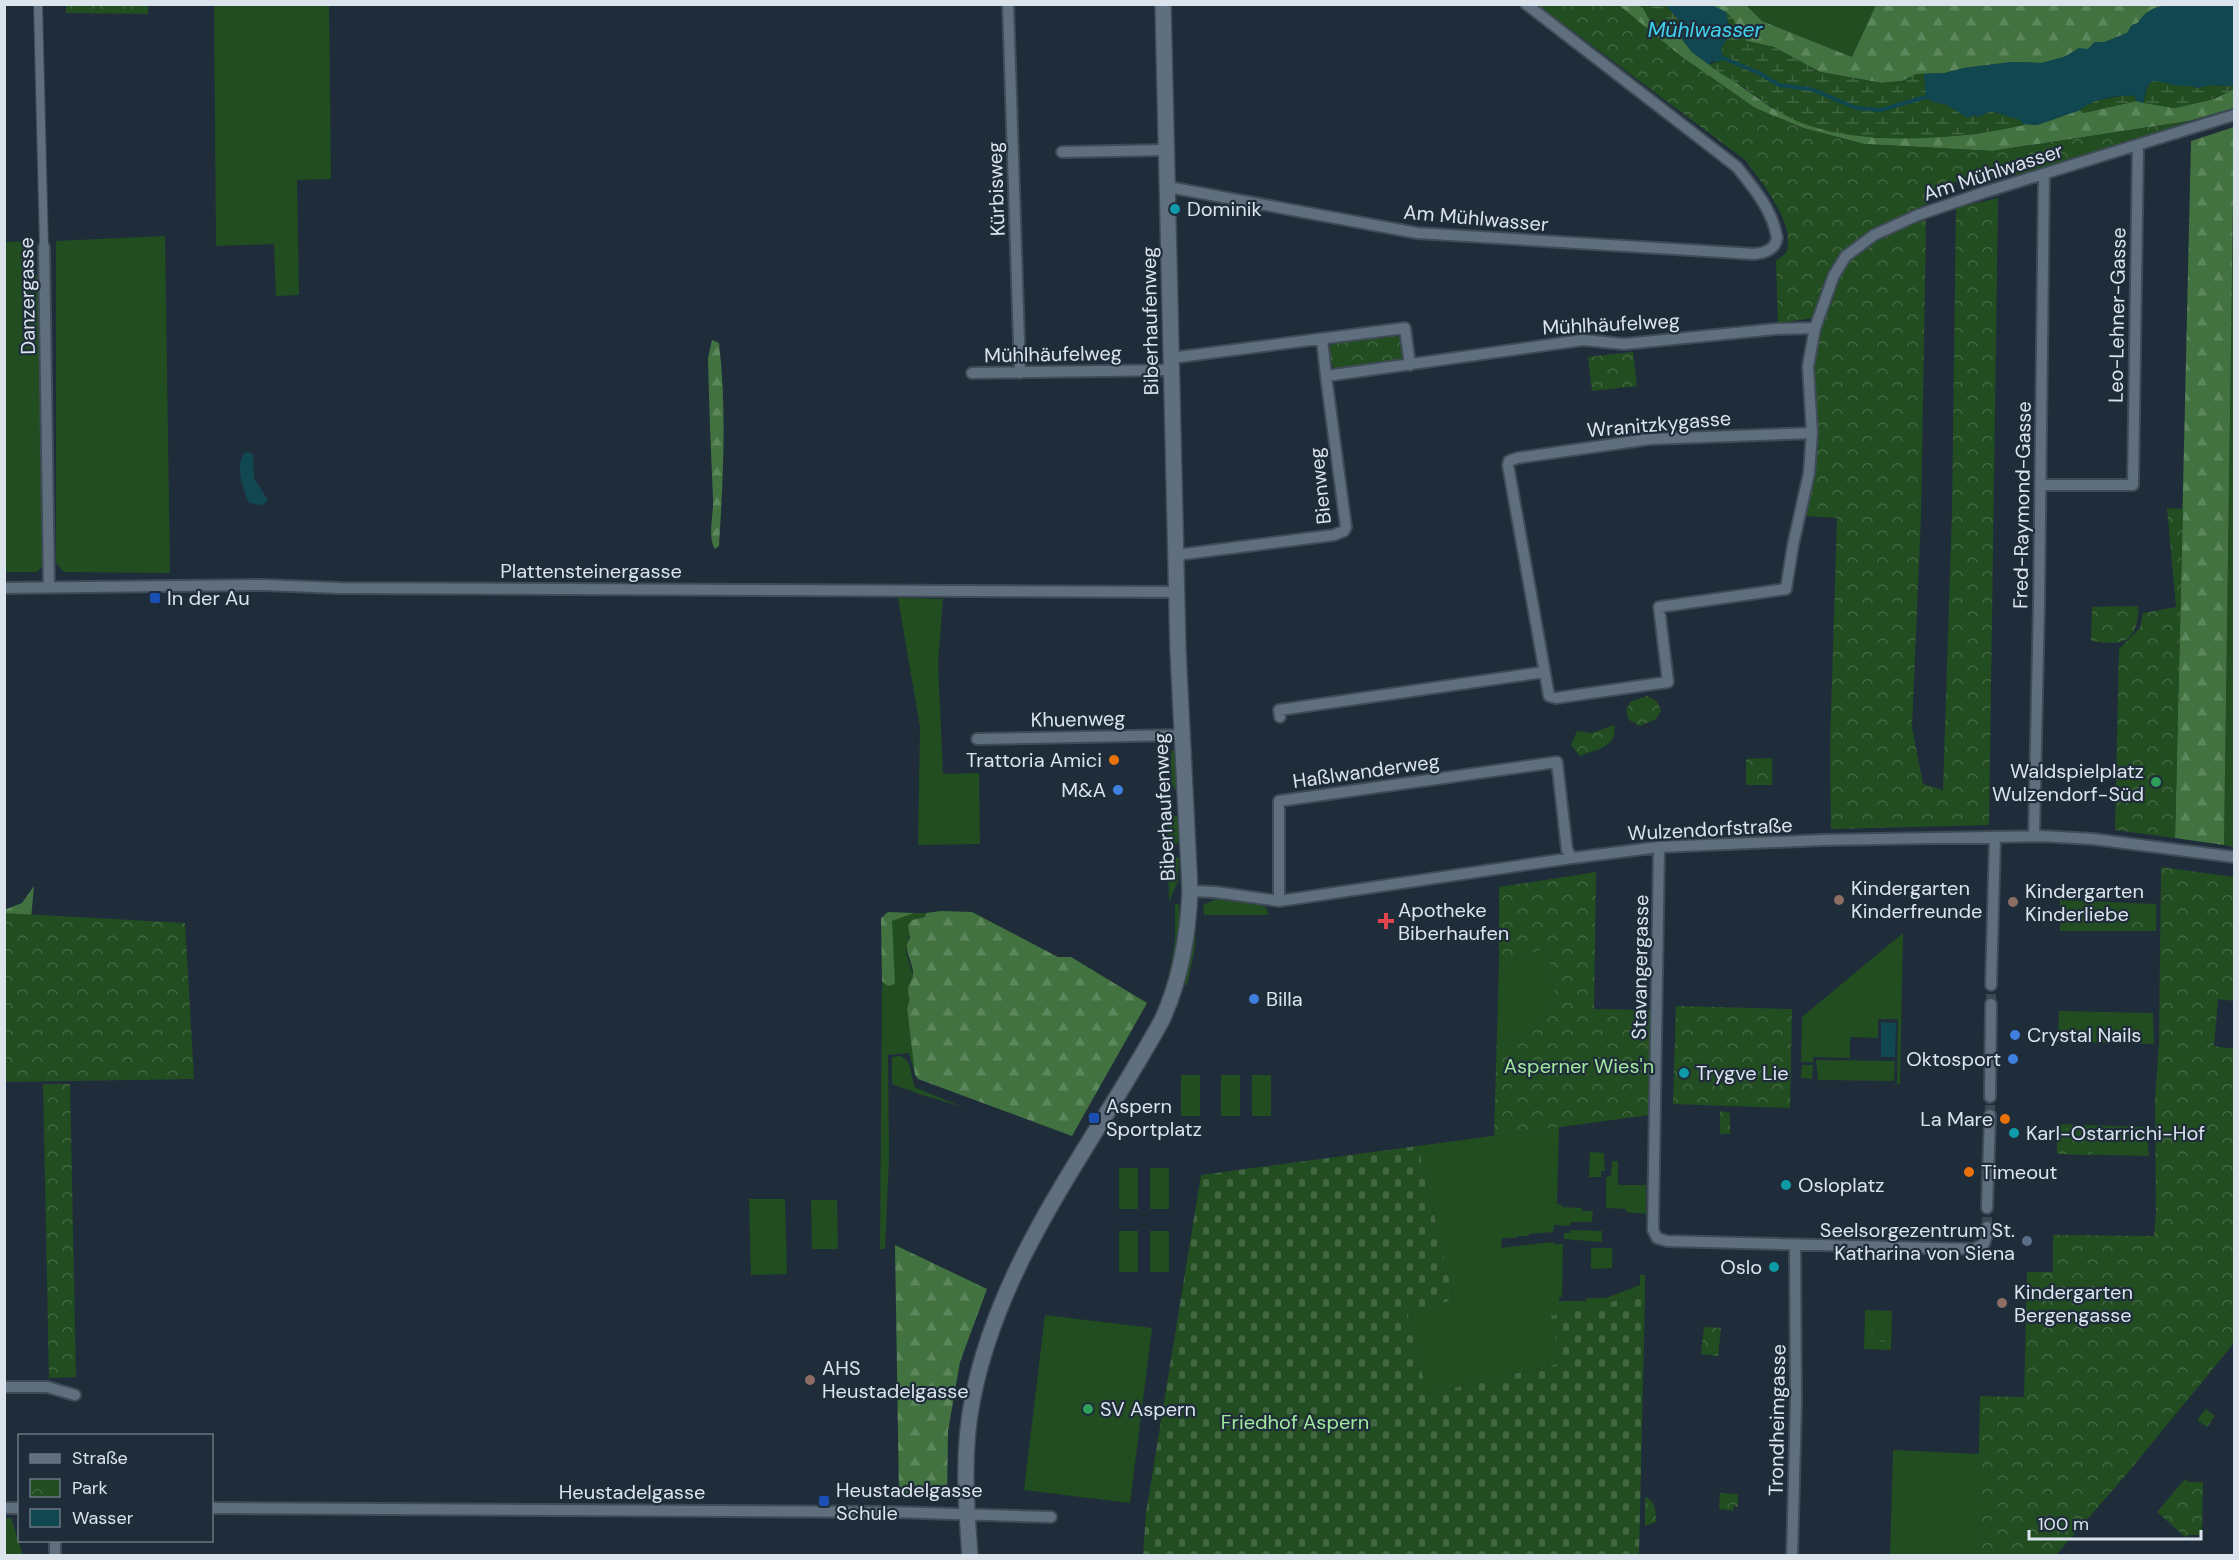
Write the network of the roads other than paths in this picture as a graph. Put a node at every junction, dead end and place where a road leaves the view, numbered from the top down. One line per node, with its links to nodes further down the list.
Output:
1 (38, 4): 11 (street, Danzergasse)
2 (1008, 4): 16 (street, Kürbisweg)
3 (1163, 4): 7 (main road, Biberhaufenweg)
4 (1526, 4): 10 (street, Am Mühlwasser)
5 (2235, 115): 6 (street, Am Mühlwasser)
6 (2138, 146): 9 (street, Am Mühlwasser); 20 (street, Leo-Lehner-Gasse)
7 (1166, 150): 8 (street); 10 (main road, Biberhaufenweg)
8 (1062, 152)
9 (2044, 175): 12 (street, Am Mühlwasser); 20 (street, Fred-Raymond-Gasse)
10 (1168, 187): 14 (main road, Biberhaufenweg)
11 (44, 247): 22 (street, Danzergasse)
12 (1815, 328): 15 (street, Mühlhäufelweg); 19 (street, Am Mühlwasser)
13 (1322, 339): 14 (street, Mühlhäufelweg); 15 (street, Mühlhäufelweg); 18 (street)
14 (1171, 364): 16 (street, Mühlhäufelweg); 21 (main road, Biberhaufenweg)
15 (1410, 365): 18 (street, Mühlhäufelweg)
16 (1020, 373): 17 (street, Mühlhäufelweg)
17 (972, 374)
18 (1326, 376): 21 (street, Bienweg)
19 (1812, 433): 25 (street, Am Mühlwasser); 25 (street, Wranitzkygasse)
20 (2040, 485): 29 (street, Fred-Raymond-Gasse)
21 (1176, 555): 24 (main road, Biberhaufenweg)
22 (50, 587): 23 (street, Plattensteinergasse); 24 (street, Plattensteinergasse)
23 (4, 588)
24 (1177, 592): 27 (main road, Biberhaufenweg)
25 (1544, 672): 26 (street)
26 (1280, 717)
27 (1181, 735): 28 (street, Khuenweg); 34 (main road, Biberhaufenweg)
28 (977, 739)
29 (2034, 836): 30 (street, Wulzendorfstraße); 32 (street, Wulzendorfstraße)
30 (1995, 837): 31 (street, Wulzendorfstraße); 36 (street)
31 (1659, 847): 33 (street, Wulzendorfstraße); 42 (street, Stavangergasse)
32 (2235, 857)
33 (1572, 858): 35 (street, Wulzendorfstraße); 35 (street, Haßlwanderweg)
34 (1190, 891): 35 (street, Wulzendorfstraße); 46 (main road, Biberhaufenweg)
35 (1279, 901)
36 (1991, 985)
37 (1991, 1004): 38 (street)
38 (1990, 1097)
39 (1990, 1115): 40 (street)
40 (1987, 1209)
41 (1987, 1227): 42 (street)
42 (1795, 1245): 49 (street, Trondheimgasse)
43 (4, 1387): 44 (street)
44 (75, 1395)
45 (213, 1508): 46 (street, Heustadelgasse)
46 (967, 1514): 47 (street, Heustadelgasse); 48 (main road, Biberhaufenweg)
47 (1051, 1517)
48 (970, 1556)
49 (1792, 1556)

